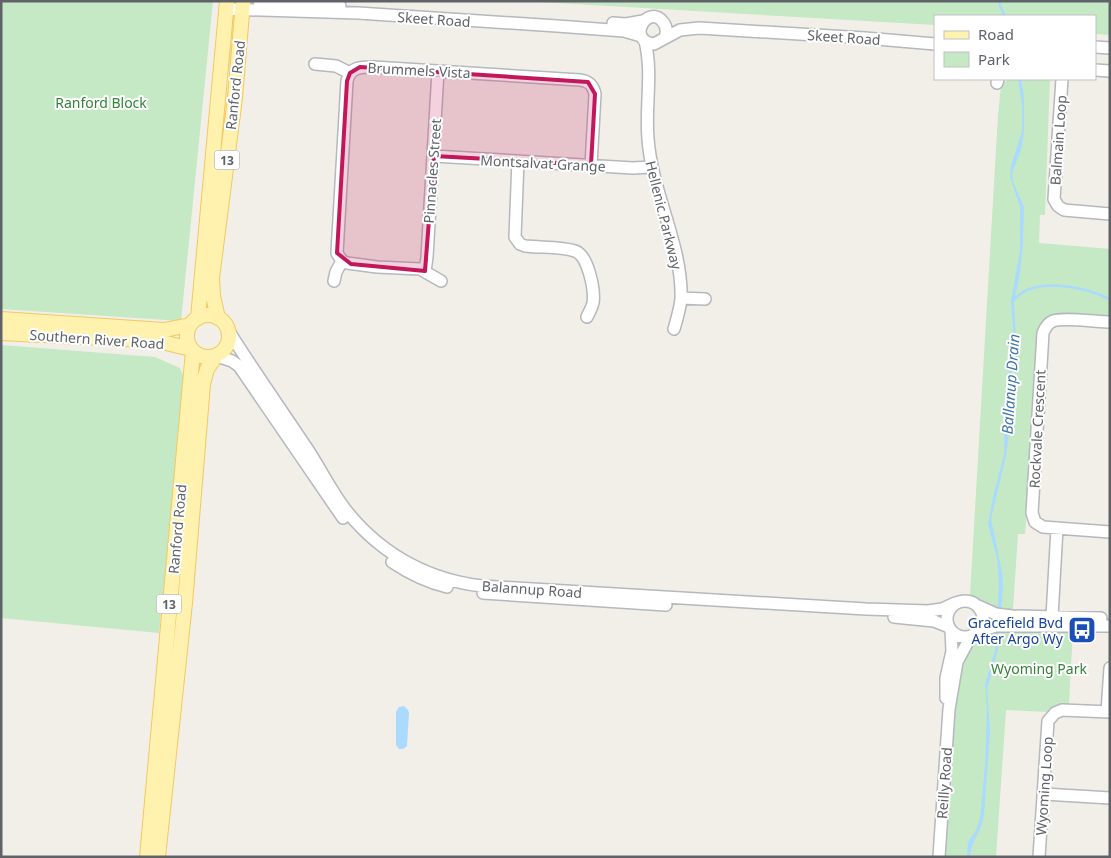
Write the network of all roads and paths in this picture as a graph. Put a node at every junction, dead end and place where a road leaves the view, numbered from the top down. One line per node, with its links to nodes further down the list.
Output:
1 (259, 1): 2 (street, Skeet Road)
2 (268, 1): 5 (street, Skeet Road)
3 (226, 5): 4 (street, Skeet Road); 36 (main road, Ranford Road / 13)
4 (243, 6): 8 (street, Skeet Road); 34 (main road, Ranford Road / 13)
5 (643, 21): 6 (street); 8 (street)
6 (663, 21): 7 (street, Skeet Road); 9 (street)
7 (934, 37)
8 (643, 38): 9 (street); 18 (street, Hellenic Parkway)
9 (663, 39): 10 (street, Skeet Road); 18 (street, Hellenic Parkway)
10 (934, 44)
11 (1096, 47): 12 (street)
12 (1110, 48)
13 (1096, 54): 14 (street)
14 (1110, 55)
15 (315, 64): 20 (street)
16 (1096, 70): 19 (street)
17 (438, 71): 20 (street, Brummels Vista); 22 (street, Pinnacles Street); 24 (street, Brummels Vista)
18 (650, 71): 25 (street, Hellenic Parkway)
19 (1110, 71)
20 (350, 72): 27 (street, Brummels Vista)
21 (1062, 80): 26 (street, Balmain Loop)
22 (434, 156): 23 (street, Montsalvat Grange); 28 (street, Pinnacles Street)
23 (518, 161): 24 (street, Montsalvat Grange); 33 (street)
24 (591, 165): 25 (street, Montsalvat Grange)
25 (651, 167): 31 (street, Hellenic Parkway)
26 (1110, 214)
27 (342, 260): 28 (street); 30 (street)
28 (424, 271): 29 (street)
29 (441, 280)
30 (334, 281)
31 (681, 298): 32 (street); 38 (street, Hellenic Parkway)
32 (705, 299)
33 (587, 317)
34 (218, 318): 36 (main road); 39 (main road, 13)
35 (1, 319): 36 (main road, Southern River Road)
36 (194, 322): 41 (main road, 13)
37 (1110, 322): 43 (street, Rockvale Crescent)
38 (674, 329)
39 (228, 330): 42 (main road, 13); 45 (street, Balannup Road)
40 (1, 333): 41 (main road, Southern River Road)
41 (192, 350): 42 (main road); 58 (main road, Ranford Road / 13)
42 (216, 356): 45 (street, Balannup Road); 59 (main road, Ranford Road / 13)
43 (1057, 528): 44 (street, Rockvale Crescent); 48 (street)
44 (1110, 532)
45 (526, 593): 46 (street, Balannup Road); 51 (street, Balannup Road)
46 (955, 603): 47 (street); 51 (street)
47 (978, 606): 48 (street); 52 (street)
48 (1052, 617): 49 (street)
49 (1110, 618)
50 (1110, 626): 52 (street)
51 (950, 628): 52 (street); 54 (street, Reilly Road)
52 (974, 634): 54 (street, Reilly Road)
53 (1110, 668): 55 (street)
54 (949, 709): 60 (street, Reilly Road)
55 (1108, 712): 56 (street, Wyoming Loop)
56 (1044, 794): 57 (street); 61 (street, Wyoming Loop)
57 (1110, 798)
58 (147, 857)
59 (158, 857)
60 (939, 857)
61 (1039, 857)

